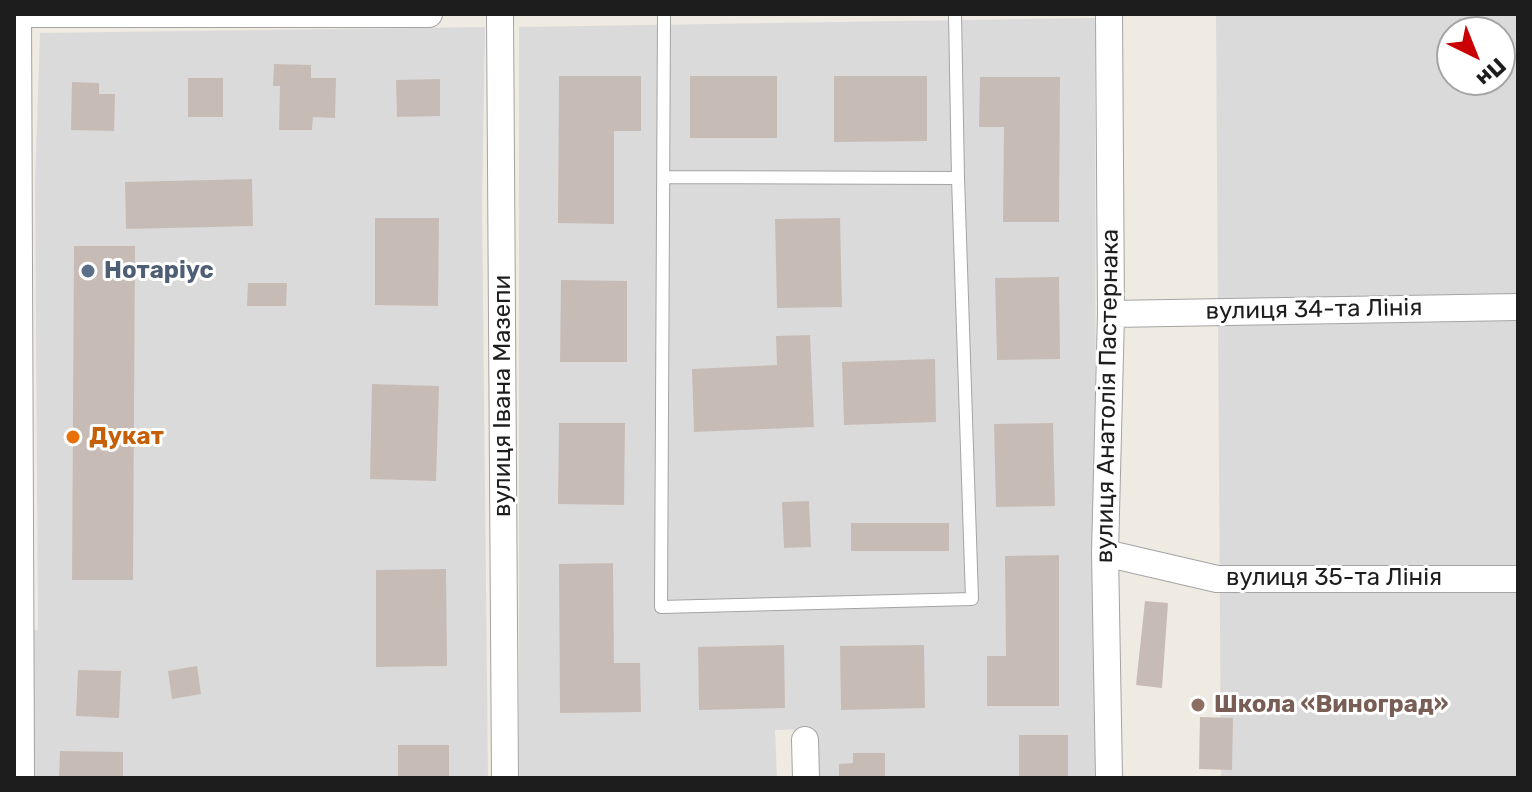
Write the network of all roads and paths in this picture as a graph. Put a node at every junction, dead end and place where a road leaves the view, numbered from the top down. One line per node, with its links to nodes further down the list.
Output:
1 (16, 14): 12 (street)
2 (27, 14): 3 (street)
3 (429, 14)
4 (500, 14): 17 (street, вулиця Івана Мазепи)
5 (664, 14): 8 (lane)
6 (955, 14): 9 (lane)
7 (1109, 14): 11 (street, вулиця Анатолія Пастернака)
8 (665, 177): 9 (lane); 9 (lane)
9 (958, 178)
10 (1518, 307): 11 (street, вулиця 34-та Лінія)
11 (1111, 314): 13 (street, вулиця Анатолія Пастернака)
12 (16, 462): 16 (street)
13 (1105, 553): 14 (street, вулиця 35-та Лінія); 19 (street, вулиця Анатолія Пастернака)
14 (1518, 579)
15 (805, 740): 18 (street)
16 (21, 778)
17 (505, 778)
18 (806, 778)
19 (1109, 778)

